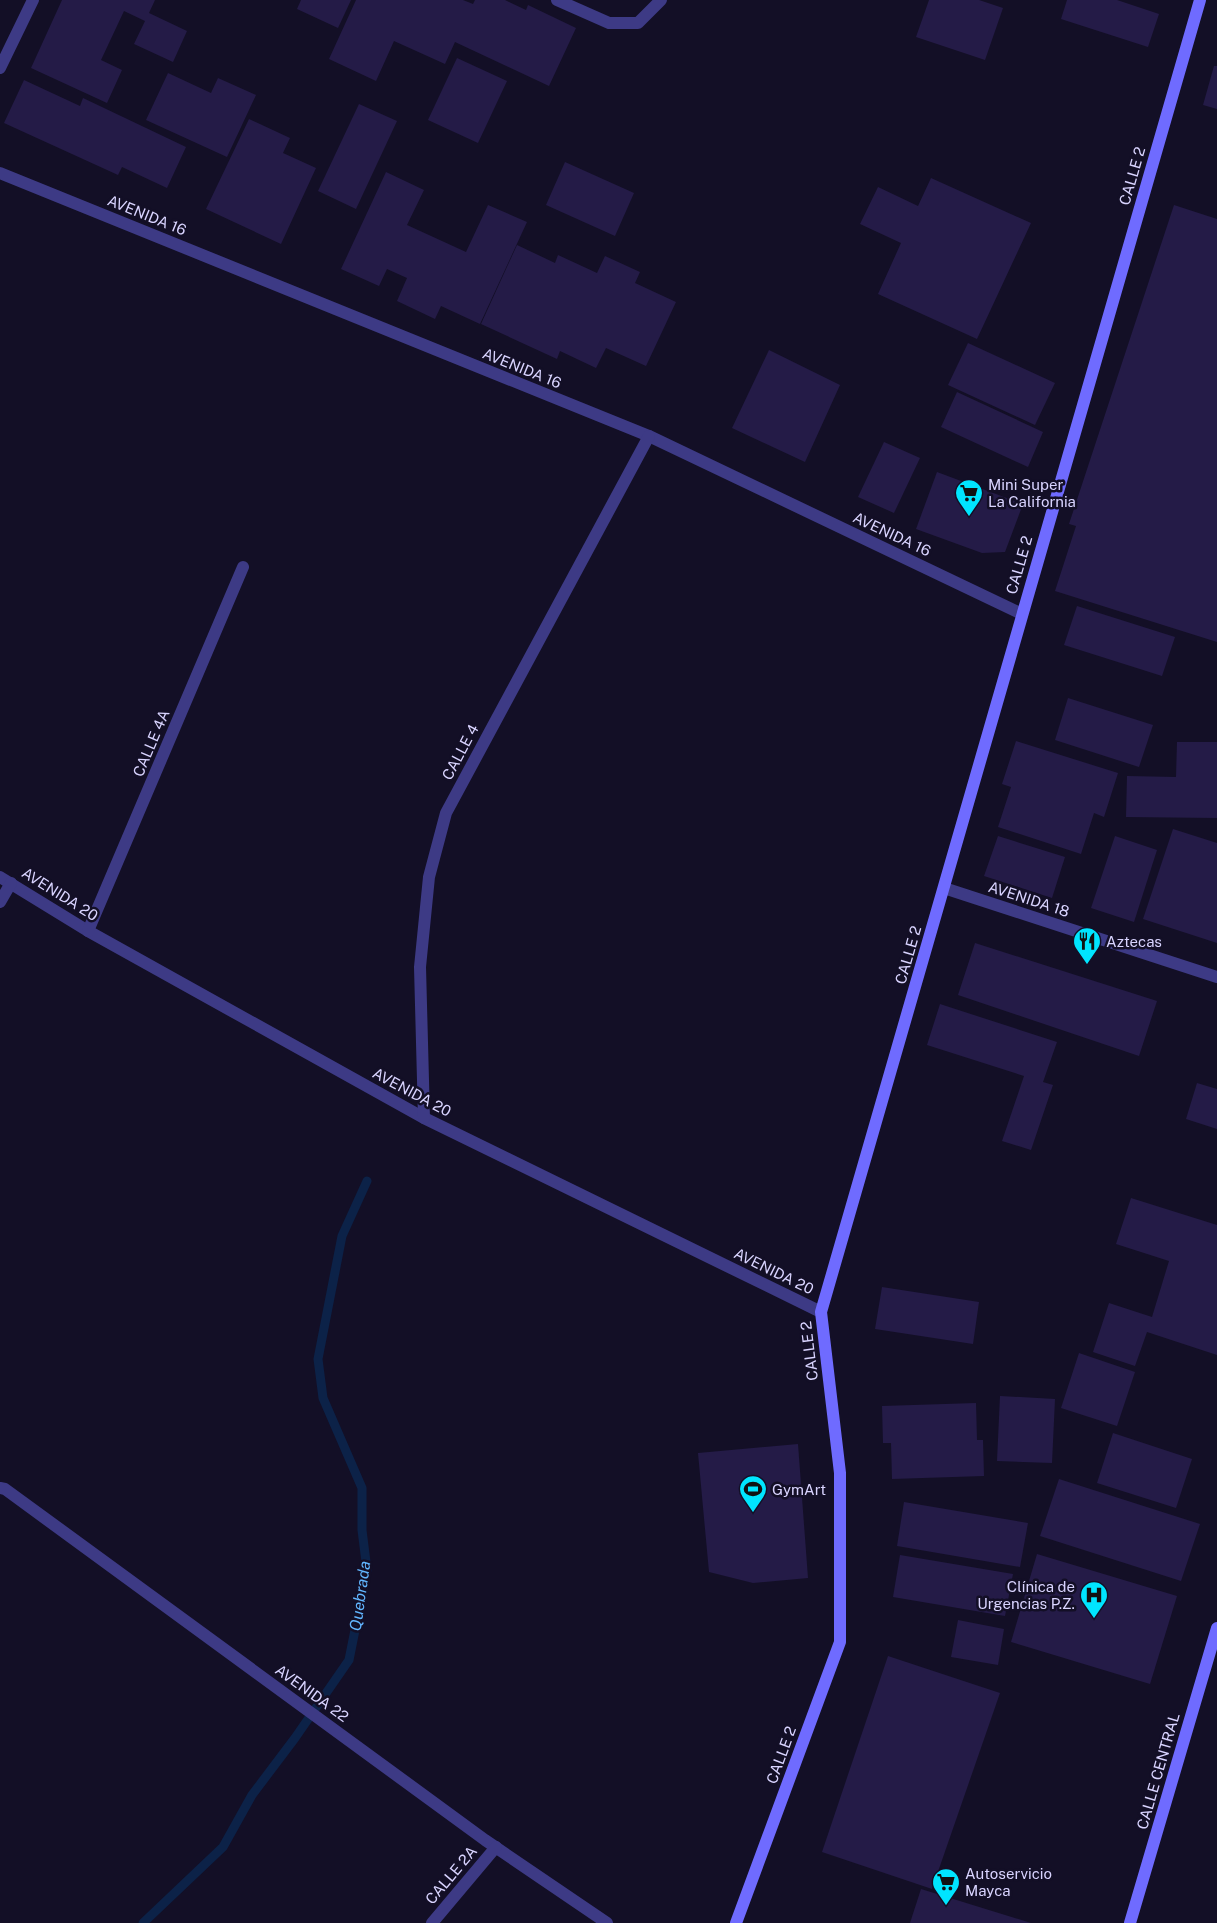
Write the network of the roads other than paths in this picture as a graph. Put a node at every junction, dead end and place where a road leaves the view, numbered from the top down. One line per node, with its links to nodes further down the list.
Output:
1 (33, 0): 5 (street)
2 (557, 0): 3 (street)
3 (661, 0)
4 (1200, 0): 9 (main road, CALLE 2)
5 (0, 68)
6 (0, 173): 7 (street, AVENIDA 16)
7 (649, 436): 9 (street, AVENIDA 16); 15 (street, CALLE 4)
8 (243, 567): 13 (street, CALLE 4A)
9 (1022, 614): 11 (main road, CALLE 2)
10 (5, 880): 12 (street); 13 (street, AVENIDA 20)
11 (944, 888): 14 (street, AVENIDA 18); 16 (main road, CALLE 2)
12 (0, 902)
13 (88, 931): 15 (street, AVENIDA 20)
14 (1217, 977)
15 (424, 1118): 16 (street, AVENIDA 20)
16 (821, 1312): 22 (main road, CALLE 2)
17 (0, 1488): 19 (street, AVENIDA 22)
18 (1217, 1628): 23 (main road, CALLE CENTRAL)
19 (496, 1847): 20 (street, CALLE 2A); 21 (street, AVENIDA 22)
20 (432, 1923)
21 (607, 1923)
22 (736, 1923)
23 (1130, 1923)

